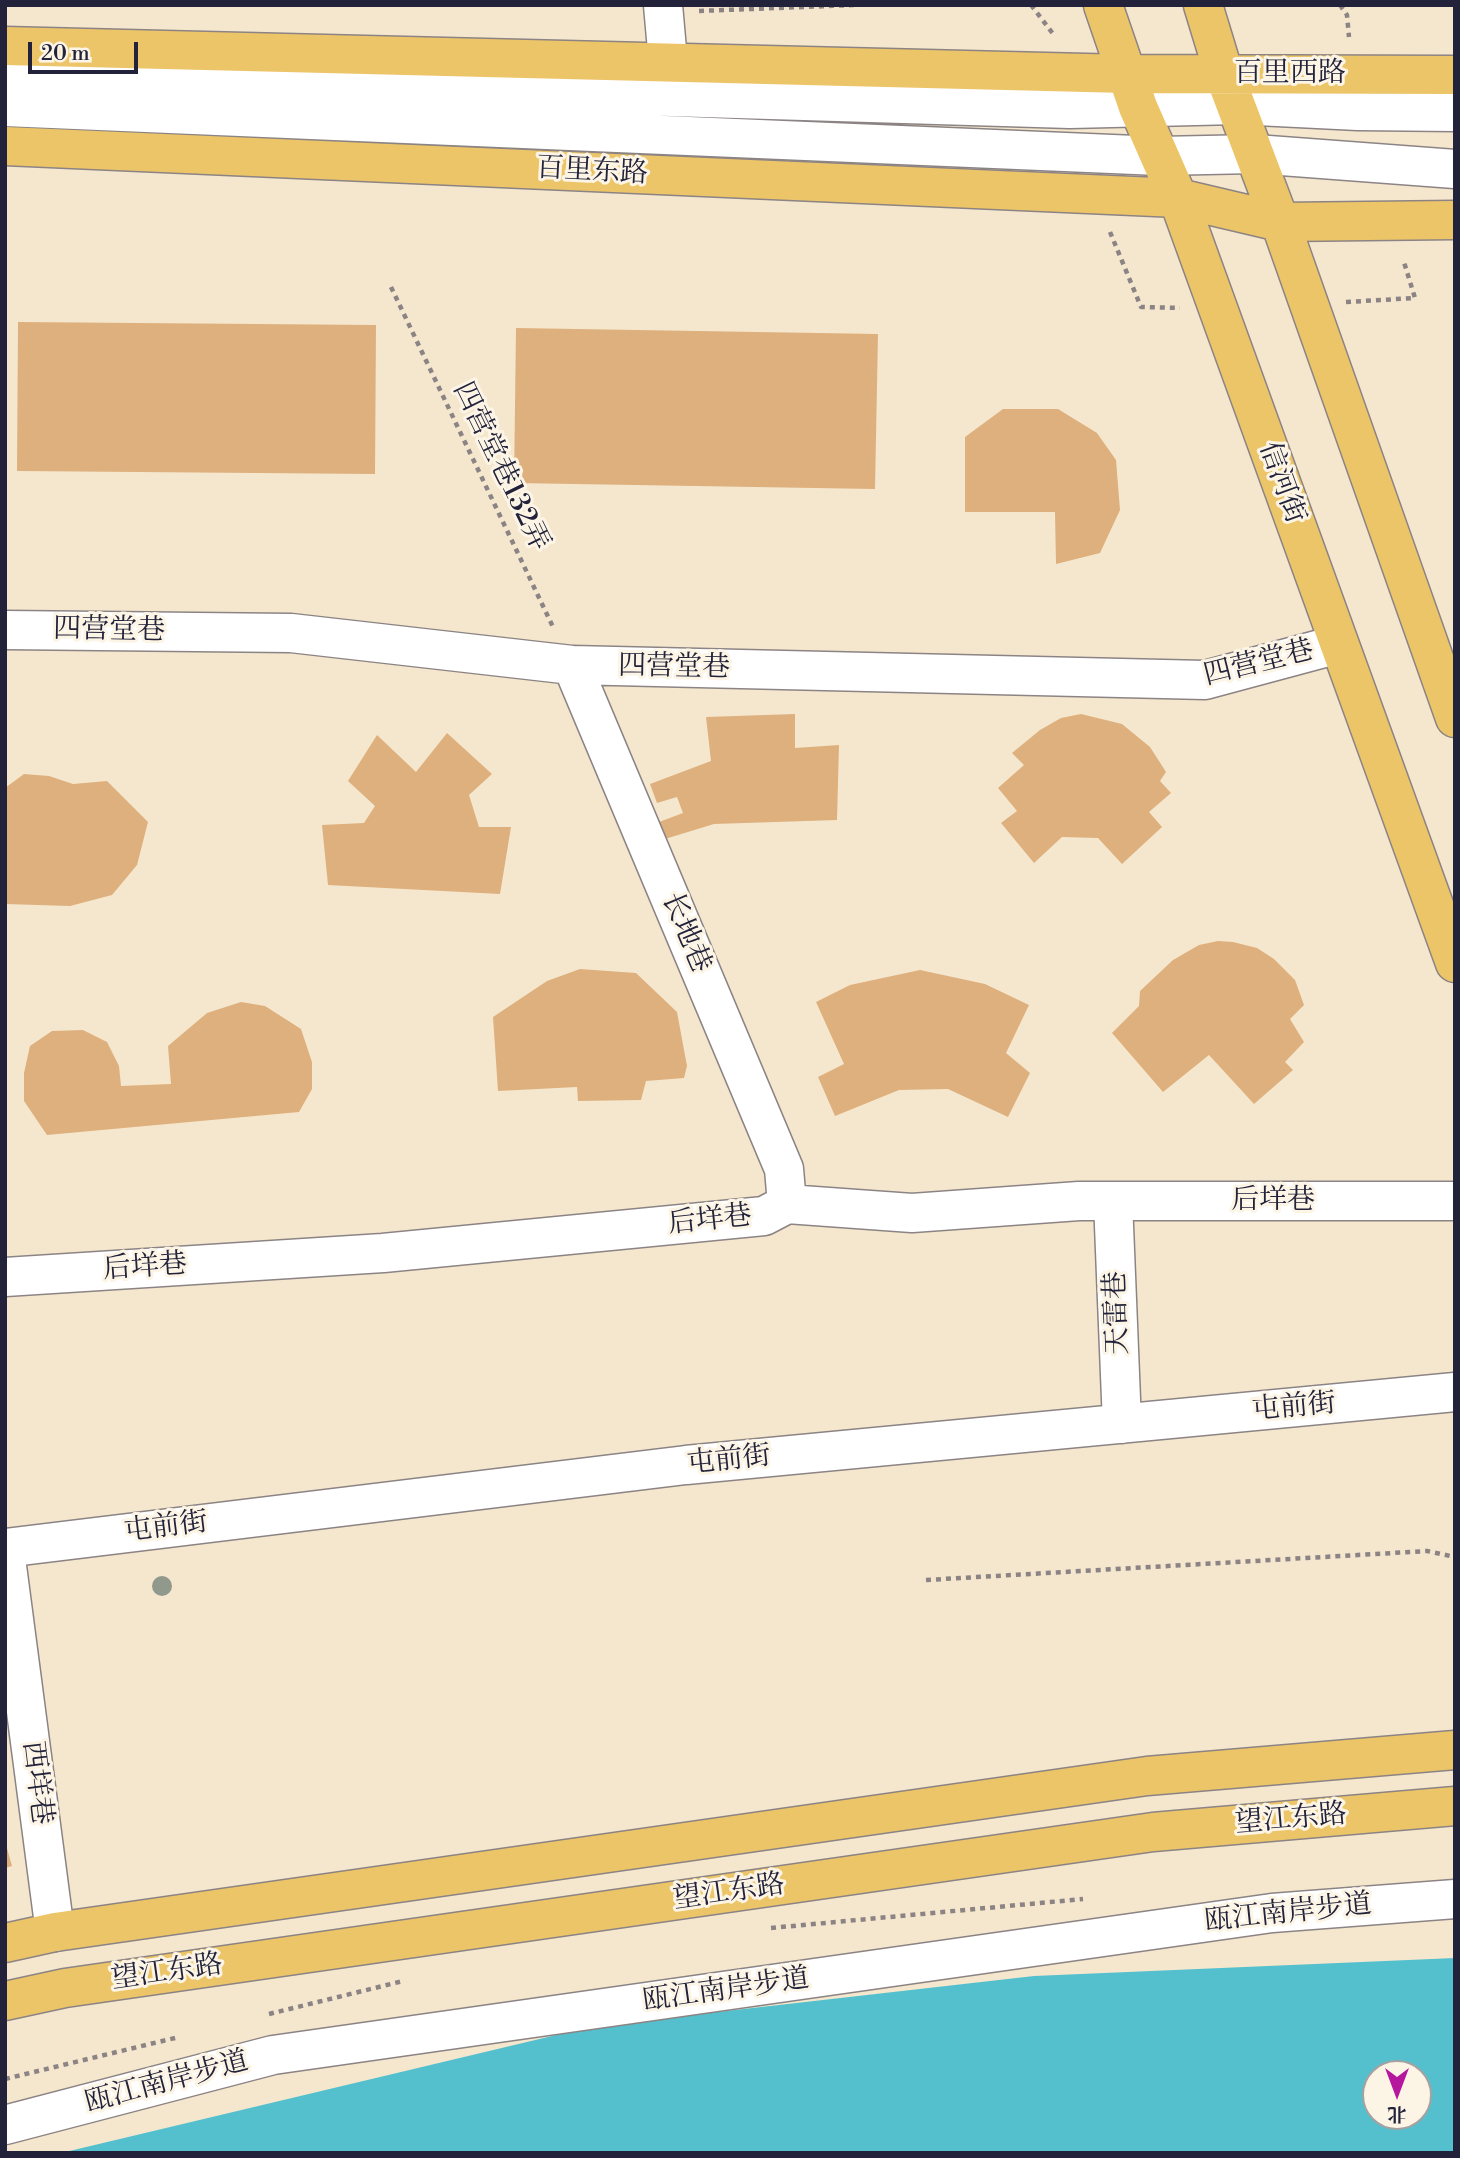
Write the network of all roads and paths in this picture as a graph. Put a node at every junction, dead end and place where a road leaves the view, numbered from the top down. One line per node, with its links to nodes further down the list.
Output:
1 (855, 5): 4 (path)
2 (1103, 5): 10 (main road, 信河街)
3 (1203, 5): 9 (main road)
4 (663, 8): 6 (street)
5 (5, 46): 6 (main road)
6 (668, 61): 10 (main road)
7 (1455, 75): 9 (main road, 百里西路)
8 (5, 77): 10 (street)
9 (1230, 90): 10 (main road, 百里西路); 12 (street); 14 (main road)
10 (1132, 91): 15 (main road, 信河街)
11 (5, 107): 15 (street)
12 (1455, 112)
13 (5, 146): 17 (main road, 百里东路)
14 (1255, 154): 15 (street); 16 (street); 19 (main road)
15 (1159, 156): 17 (main road, 信河街)
16 (1455, 169)
17 (1178, 198): 19 (main road); 22 (main road, 信河街)
18 (1455, 220): 19 (main road)
19 (1280, 222): 24 (main road)
20 (391, 287): 23 (path, 四营堂巷132弄)
21 (5, 630): 23 (street, 四营堂巷)
22 (1339, 644): 23 (street, 四营堂巷); 25 (main road, 信河街)
23 (572, 665): 28 (street, 长地巷)
24 (1455, 718)
25 (1455, 963)
26 (1113, 1201): 27 (street, 后垟巷); 28 (street, 后垟巷); 31 (street, 天雷巷)
27 (1455, 1201)
28 (787, 1204): 29 (street, 后垟巷)
29 (5, 1277)
30 (1455, 1392): 31 (street, 屯前街)
31 (1122, 1424): 32 (street, 屯前街)
32 (5, 1550): 40 (street, 西垟巷)
33 (1455, 1558): 34 (path)
34 (926, 1580)
35 (1455, 1750): 40 (main road, 望江东路)
36 (1455, 1806): 43 (main road, 望江东路)
37 (1096, 1897): 39 (path)
38 (1455, 1899): 47 (street, 瓯江南岸步道)
39 (766, 1929)
40 (55, 1932): 41 (main road, 望江东路)
41 (5, 1943)
42 (416, 1977): 44 (path)
43 (5, 2001)
44 (259, 2017)
45 (180, 2037): 46 (path)
46 (5, 2079)
47 (5, 2126)

